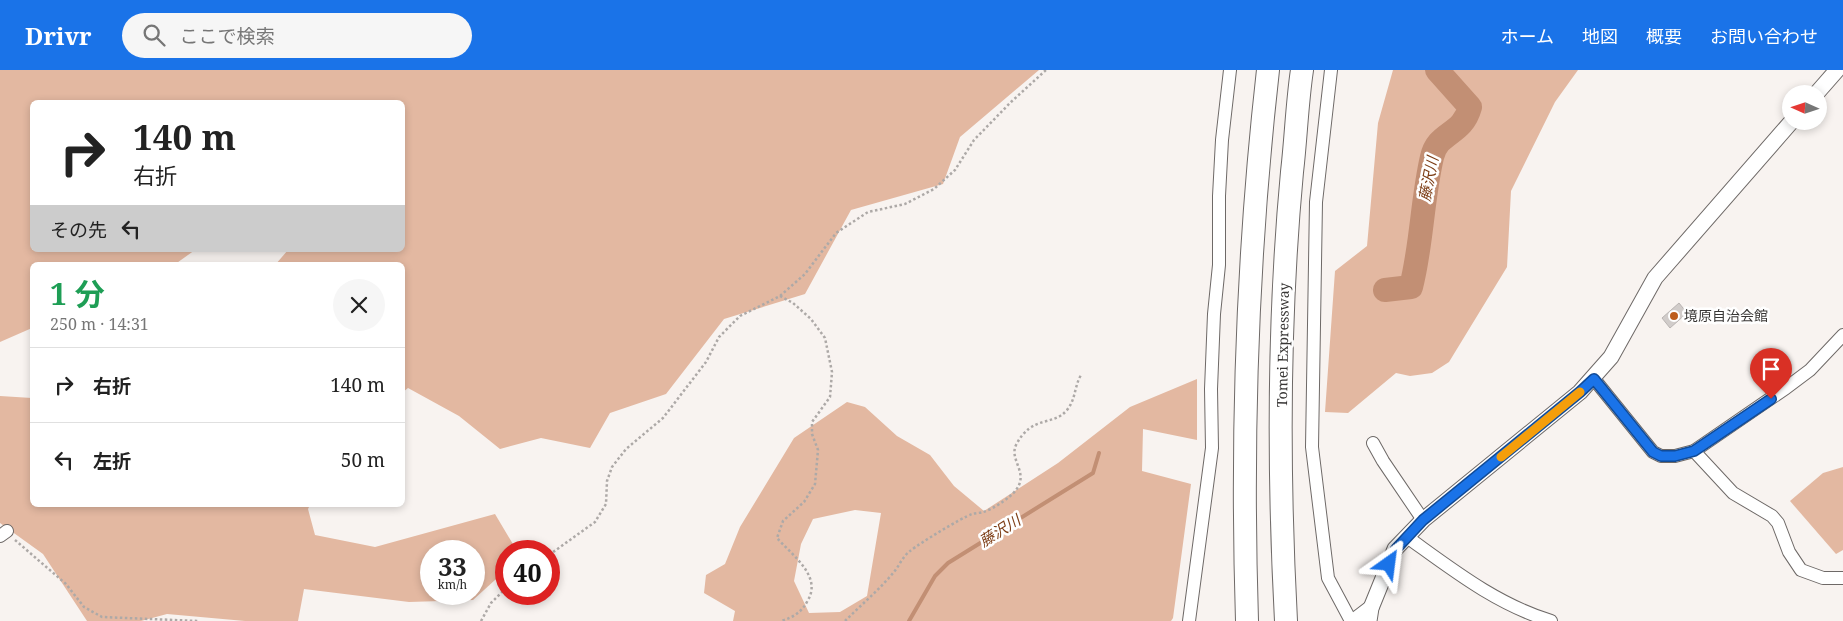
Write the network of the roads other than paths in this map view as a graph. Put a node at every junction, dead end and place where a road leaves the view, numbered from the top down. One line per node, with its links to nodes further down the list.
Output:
1 (1230, 70): 16 (street)
2 (1268, 70): 17 (highway)
3 (1302, 70): 18 (highway, Tomei Expressway)
4 (1331, 70): 19 (street)
5 (1837, 70): 6 (street)
6 (1824, 85)
7 (1784, 130): 9 (street)
8 (1843, 335): 11 (street)
9 (1594, 379): 11 (street); 12 (street)
10 (1373, 443): 12 (street)
11 (1694, 451): 14 (street)
12 (1423, 520): 13 (street)
13 (1407, 538): 15 (street); 20 (street)
14 (1843, 578)
15 (1370, 615): 19 (street)
16 (1189, 621)
17 (1247, 621)
18 (1286, 621)
19 (1352, 621)
20 (1551, 621)

